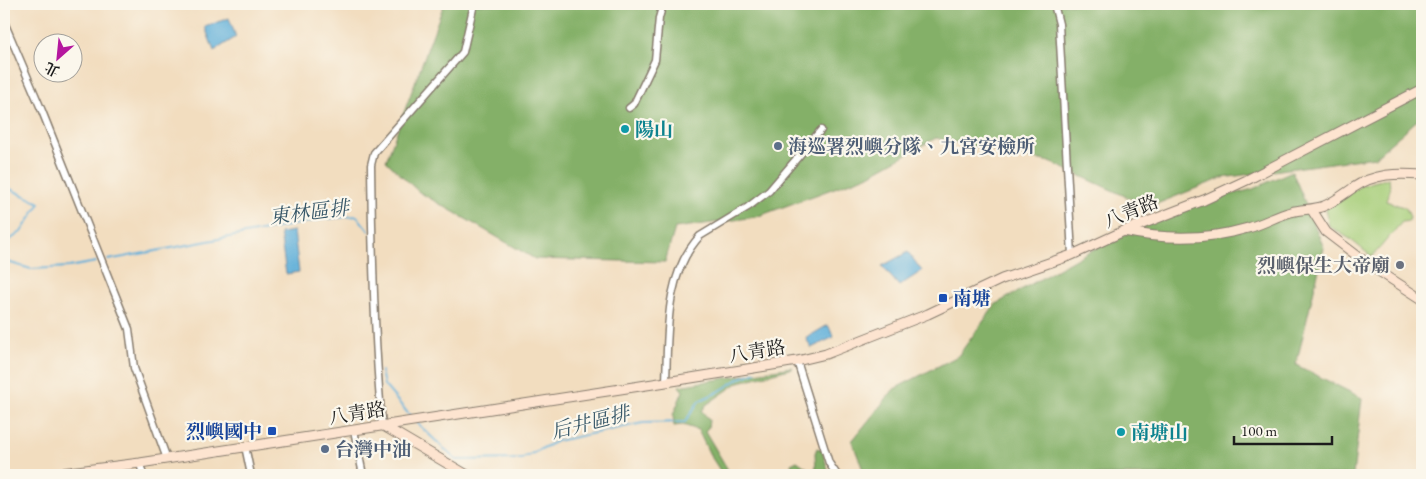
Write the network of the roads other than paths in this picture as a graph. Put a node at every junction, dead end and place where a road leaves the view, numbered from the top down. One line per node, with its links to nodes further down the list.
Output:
1 (474, 4): 15 (street)
2 (663, 4): 6 (street)
3 (1054, 4): 11 (street)
4 (4, 22): 18 (street)
5 (1422, 89): 10 (main road, 八青路)
6 (629, 108)
7 (821, 130): 14 (street)
8 (1422, 174): 9 (main road)
9 (1312, 210): 10 (main road); 12 (main road)
10 (1124, 230): 11 (main road, 八青路)
11 (1072, 255): 13 (main road, 八青路)
12 (1422, 299)
13 (797, 361): 14 (main road, 八青路); 25 (street)
14 (666, 382): 15 (main road, 八青路)
15 (382, 426): 16 (main road, 八青路); 24 (main road)
16 (354, 430): 17 (main road, 八青路); 23 (street)
17 (245, 446): 18 (main road, 八青路); 22 (street)
18 (167, 459): 19 (main road, 八青路)
19 (140, 463): 20 (main road, 八青路); 21 (street)
20 (46, 475)
21 (143, 475)
22 (251, 475)
23 (363, 475)
24 (467, 475)
25 (837, 475)

